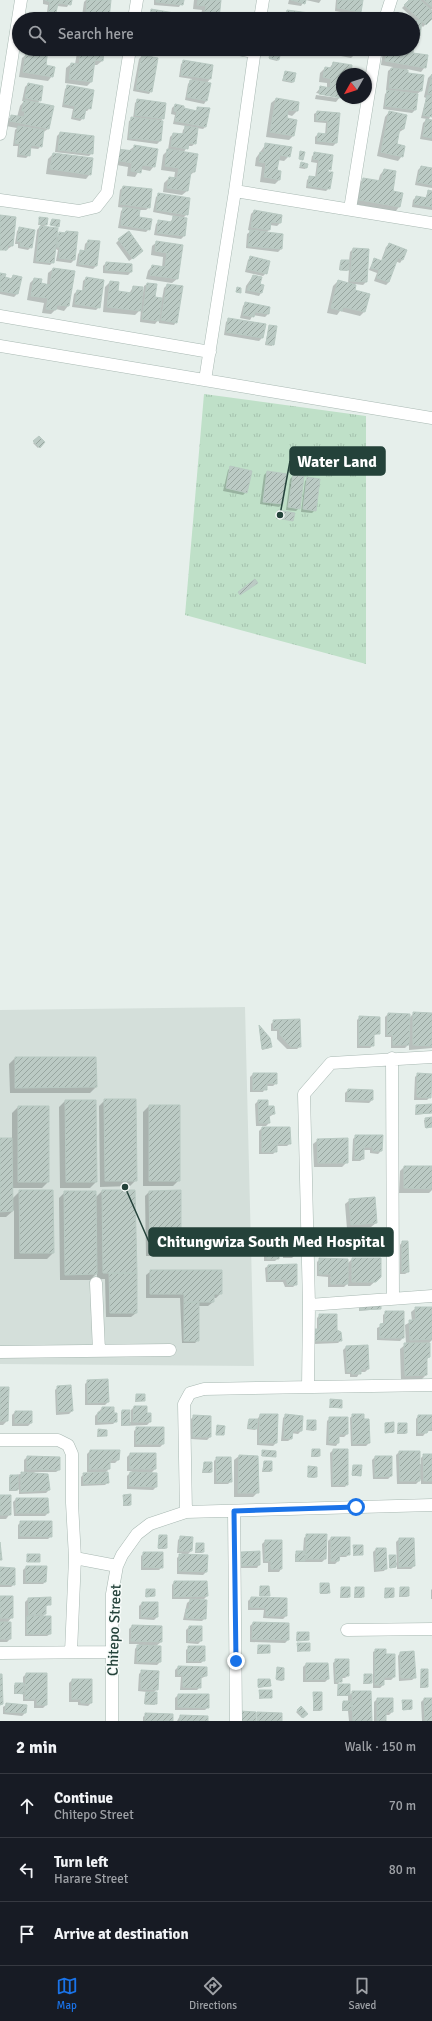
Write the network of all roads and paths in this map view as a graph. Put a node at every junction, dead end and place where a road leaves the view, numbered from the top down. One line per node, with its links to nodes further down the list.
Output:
1 (21, 0): 5 (street)
2 (137, 0): 6 (street)
3 (263, 0): 7 (street)
4 (391, 0): 8 (street)
5 (19, 12)
6 (135, 12)
7 (261, 12)
8 (387, 12)
9 (12, 56): 13 (street)
10 (129, 56): 15 (street)
11 (253, 56): 14 (street)
12 (375, 56): 16 (street)
13 (0, 134)
14 (235, 191): 16 (street); 20 (street)
15 (0, 200)
16 (350, 209): 17 (street)
17 (432, 223)
18 (0, 316): 20 (street)
19 (0, 346): 21 (street)
20 (210, 352): 21 (street)
21 (206, 380): 22 (street)
22 (432, 418)
23 (432, 1057): 24 (street)
24 (392, 1058): 27 (street); 28 (street)
25 (96, 1283): 30 (street)
26 (432, 1296): 27 (street)
27 (393, 1299): 28 (street)
28 (309, 1305): 33 (street)
29 (170, 1350): 30 (street)
30 (99, 1351): 31 (street)
31 (0, 1352)
32 (432, 1385): 33 (street)
33 (308, 1387): 37 (street)
34 (0, 1440): 38 (street)
35 (432, 1505): 36 (street, Chitepo Street)
36 (234, 1511): 37 (street, Chitepo Street); 46 (street)
37 (186, 1512): 39 (street, Chitepo Street)
38 (75, 1558): 39 (street); 42 (street)
39 (118, 1566): 43 (street, Chitepo Street)
40 (432, 1629): 41 (street)
41 (347, 1630)
42 (71, 1652): 43 (street); 44 (street)
43 (111, 1652): 45 (street, Chitepo Street)
44 (0, 1653)
45 (112, 1721)
46 (236, 1721)

